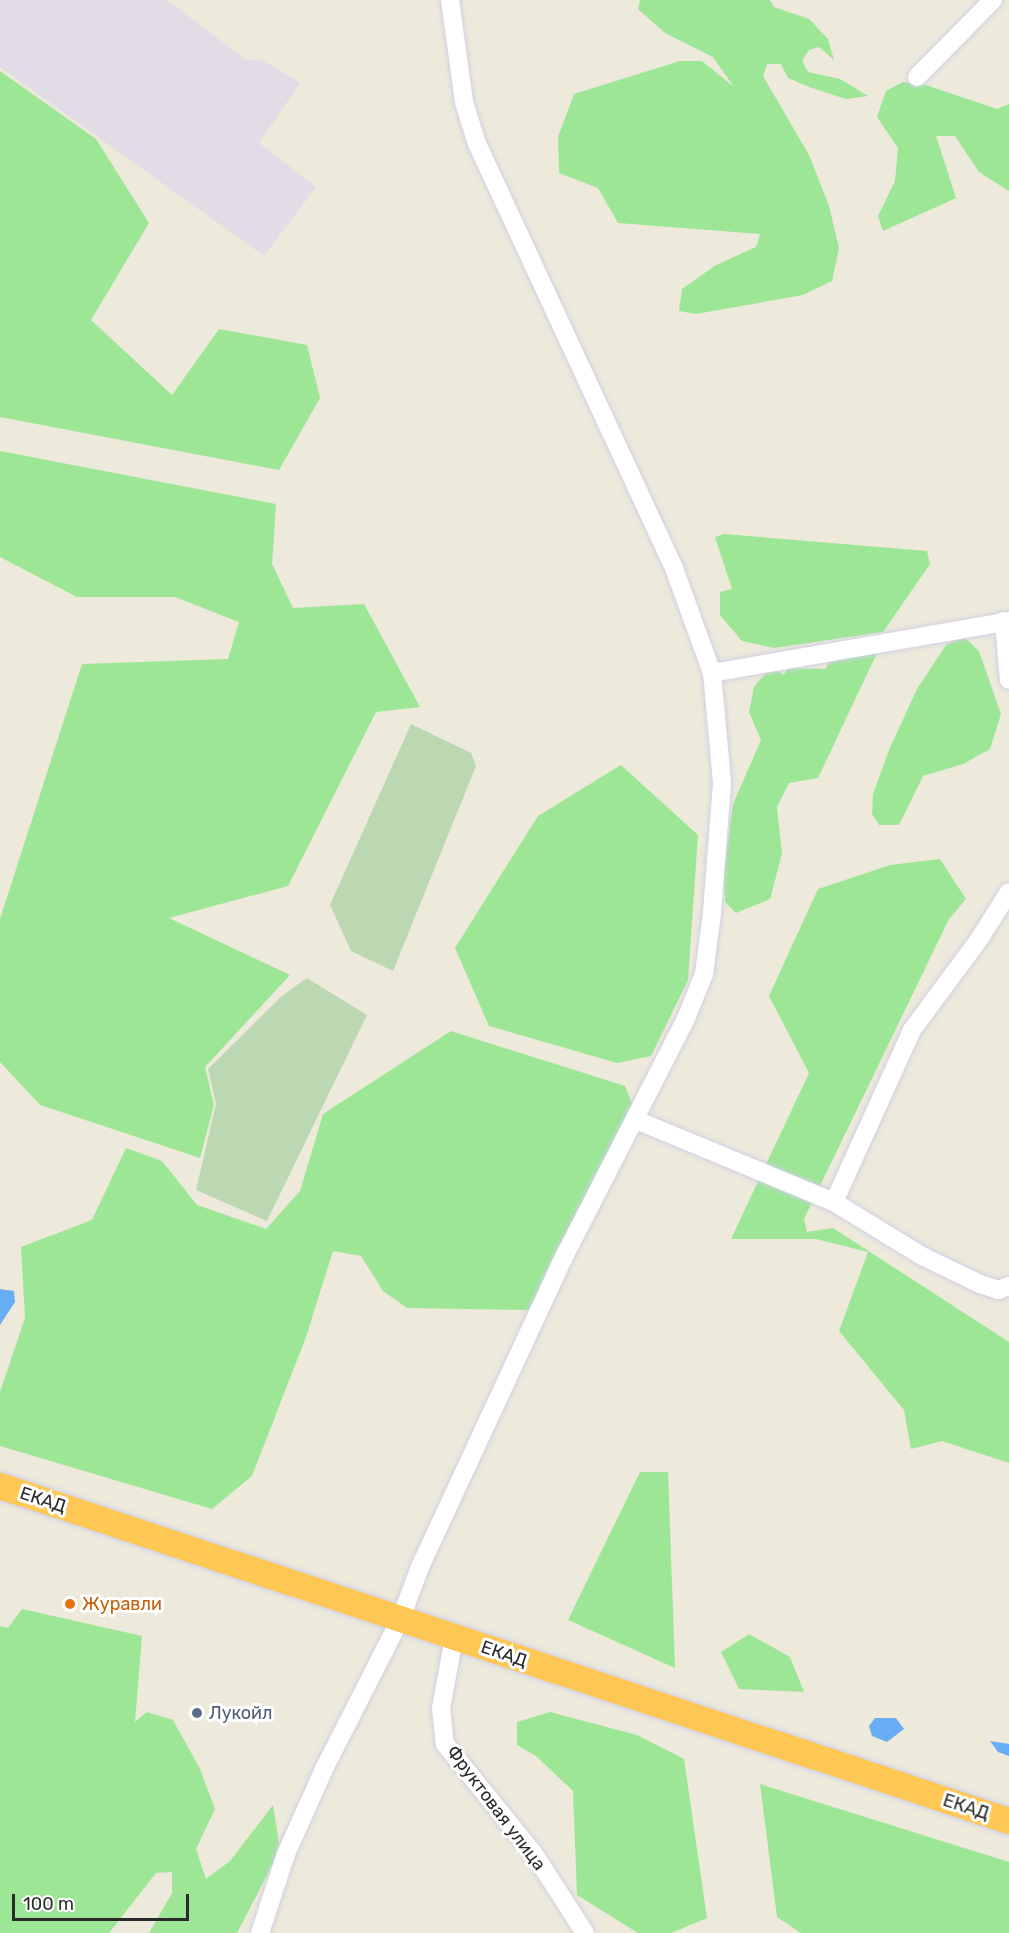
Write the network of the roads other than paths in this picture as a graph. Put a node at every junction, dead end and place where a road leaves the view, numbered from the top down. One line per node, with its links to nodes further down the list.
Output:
1 (450, 0): 5 (street)
2 (993, 0): 3 (street)
3 (917, 77)
4 (1007, 621): 5 (street); 6 (street)
5 (712, 673): 8 (street)
6 (1009, 680)
7 (1009, 892): 9 (street)
8 (636, 1120): 9 (street); 12 (street)
9 (834, 1202): 10 (street)
10 (1009, 1286)
11 (0, 1486): 12 (highway, ЕКАД)
12 (401, 1618): 13 (highway, ЕКАД); 15 (street)
13 (454, 1638): 14 (highway, ЕКАД); 16 (street, Фруктовая улица)
14 (1009, 1821)
15 (260, 1933)
16 (585, 1933)

